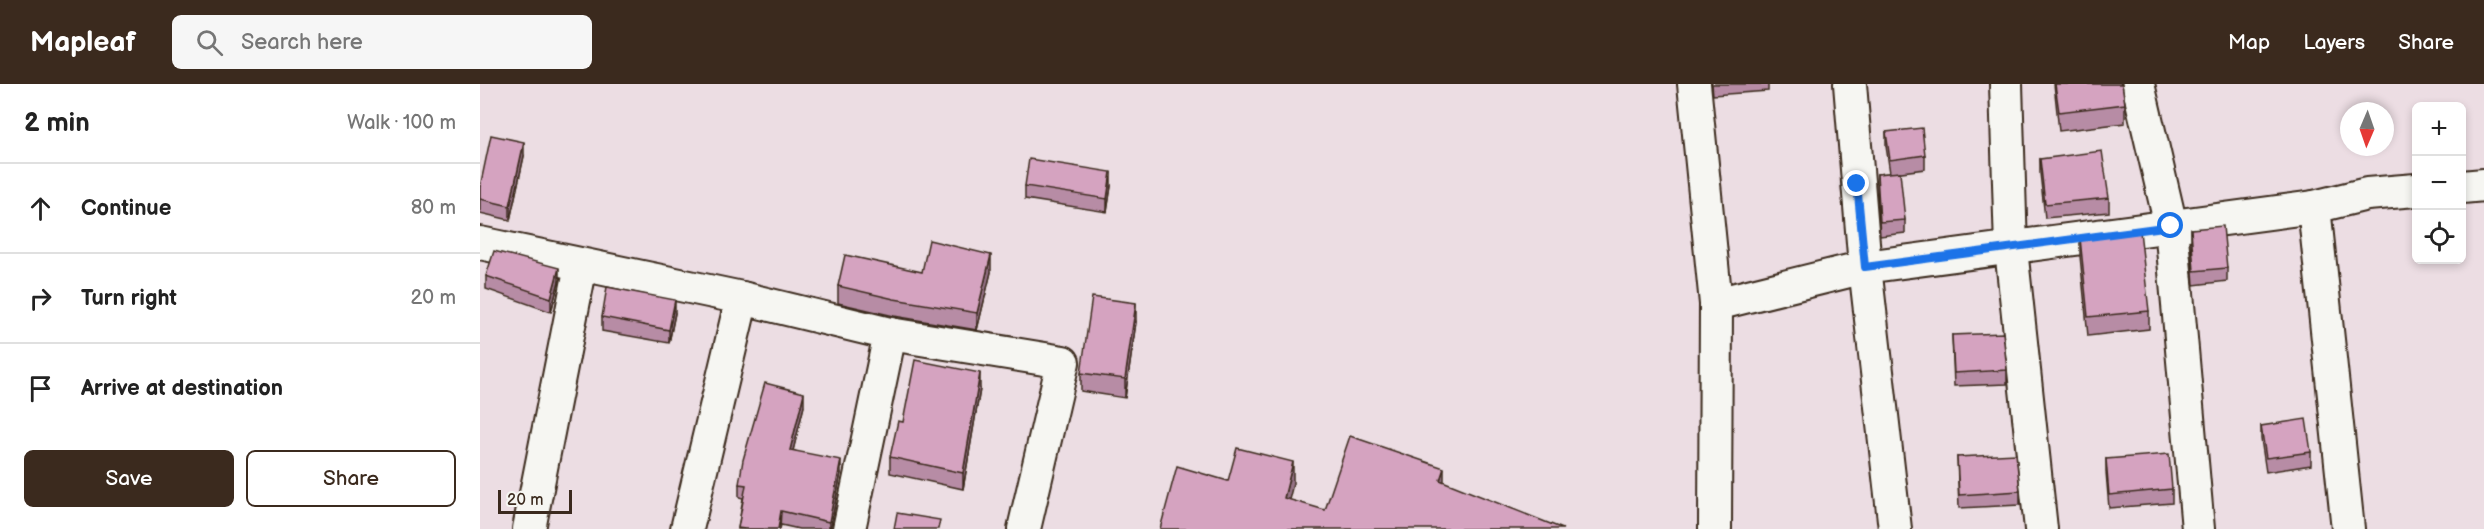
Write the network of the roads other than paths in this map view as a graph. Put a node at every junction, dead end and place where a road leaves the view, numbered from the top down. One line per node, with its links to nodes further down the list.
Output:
1 (1694, 84): 15 (street)
2 (1850, 84): 13 (street)
3 (2006, 84): 11 (street)
4 (2138, 84): 9 (street)
5 (2484, 185): 6 (street)
6 (2466, 187)
7 (2412, 190): 8 (street)
8 (2314, 207): 9 (street); 25 (street)
9 (2171, 226): 11 (street); 24 (street)
10 (480, 243): 12 (street)
11 (2011, 249): 13 (street); 23 (street)
12 (581, 265): 14 (street); 17 (street)
13 (1865, 267): 15 (street); 22 (street)
14 (742, 298): 16 (street); 18 (street)
15 (1716, 304): 21 (street)
16 (890, 334): 19 (street); 20 (street)
17 (529, 529)
18 (687, 529)
19 (849, 529)
20 (1024, 529)
21 (1715, 529)
22 (1895, 529)
23 (2041, 529)
24 (2198, 529)
25 (2348, 529)

